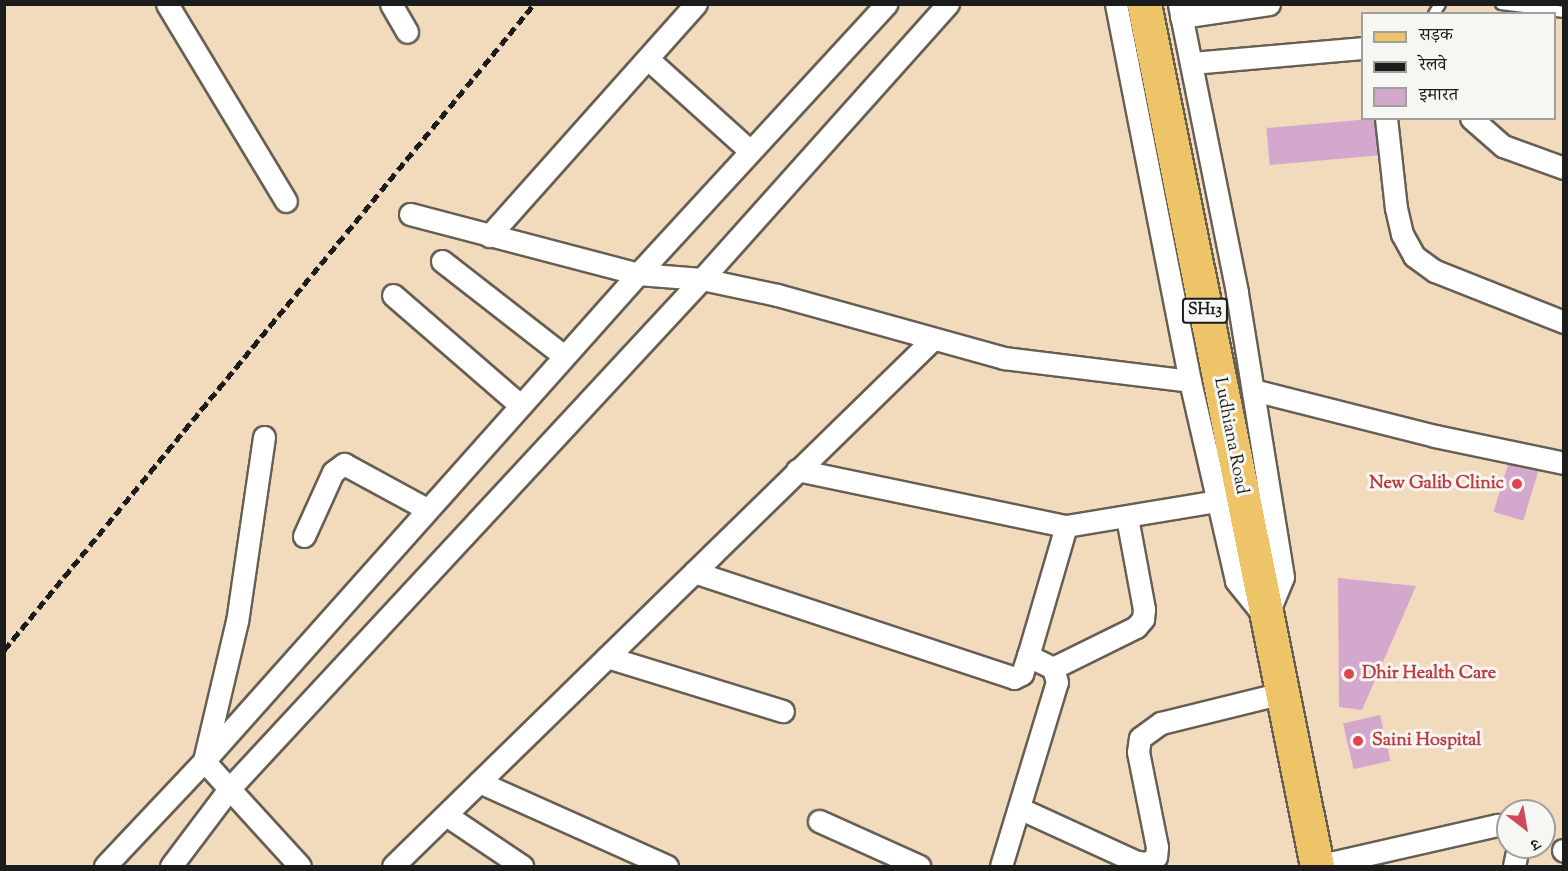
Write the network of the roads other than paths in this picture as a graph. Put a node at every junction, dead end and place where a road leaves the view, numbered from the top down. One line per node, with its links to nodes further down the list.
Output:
1 (167, 4): 20 (street)
2 (391, 4): 12 (street)
3 (696, 4): 14 (street)
4 (886, 4): 18 (street)
5 (948, 4): 25 (street)
6 (1116, 4): 30 (street)
7 (1144, 4): 42 (main road, Ludhiana Road / SH13)
8 (1269, 4): 10 (street)
9 (1501, 4): 11 (lane)
10 (1180, 11): 15 (street)
11 (1563, 12)
12 (407, 32)
13 (1361, 48): 15 (street)
14 (648, 59): 18 (street); 22 (street)
15 (1191, 63): 31 (street)
16 (1386, 120): 27 (street)
17 (1472, 120): 19 (street)
18 (750, 151): 24 (street)
19 (1563, 168)
20 (286, 201)
21 (410, 214): 22 (street)
22 (489, 236): 24 (street)
23 (442, 261): 29 (street)
24 (638, 274): 25 (street); 29 (street)
25 (702, 279): 28 (street); 50 (street)
26 (393, 295): 32 (street)
27 (1563, 322)
28 (932, 340): 30 (street); 35 (street)
29 (564, 356): 32 (street)
30 (1190, 381): 36 (street)
31 (1253, 390): 34 (street); 42 (street)
32 (520, 405): 37 (street)
33 (264, 437): 48 (street)
34 (1563, 463)
35 (797, 470): 39 (street); 41 (street)
36 (1217, 501): 38 (street); 42 (street)
37 (427, 509): 40 (street); 48 (street)
38 (1127, 517): 39 (street); 45 (street)
39 (1066, 526): 43 (street)
40 (304, 536)
41 (694, 572): 43 (street); 44 (street)
42 (1266, 618): 46 (main road, Ludhiana Road / SH13)
43 (1028, 656): 45 (street)
44 (607, 657): 47 (street); 49 (street)
45 (1053, 668): 51 (street)
46 (1282, 693): 51 (street); 55 (main road, Ludhiana Road / SH13)
47 (783, 711)
48 (204, 761): 50 (street); 56 (street)
49 (479, 782): 52 (street); 61 (street)
50 (229, 789): 57 (street); 58 (street)
51 (1021, 809): 63 (street)
52 (446, 815): 59 (street); 60 (street)
53 (819, 821): 62 (street)
54 (1496, 825): 55 (street)
55 (1317, 866)
56 (105, 867)
57 (171, 867)
58 (300, 867)
59 (393, 867)
60 (522, 867)
61 (667, 867)
62 (919, 867)
63 (1001, 867)

